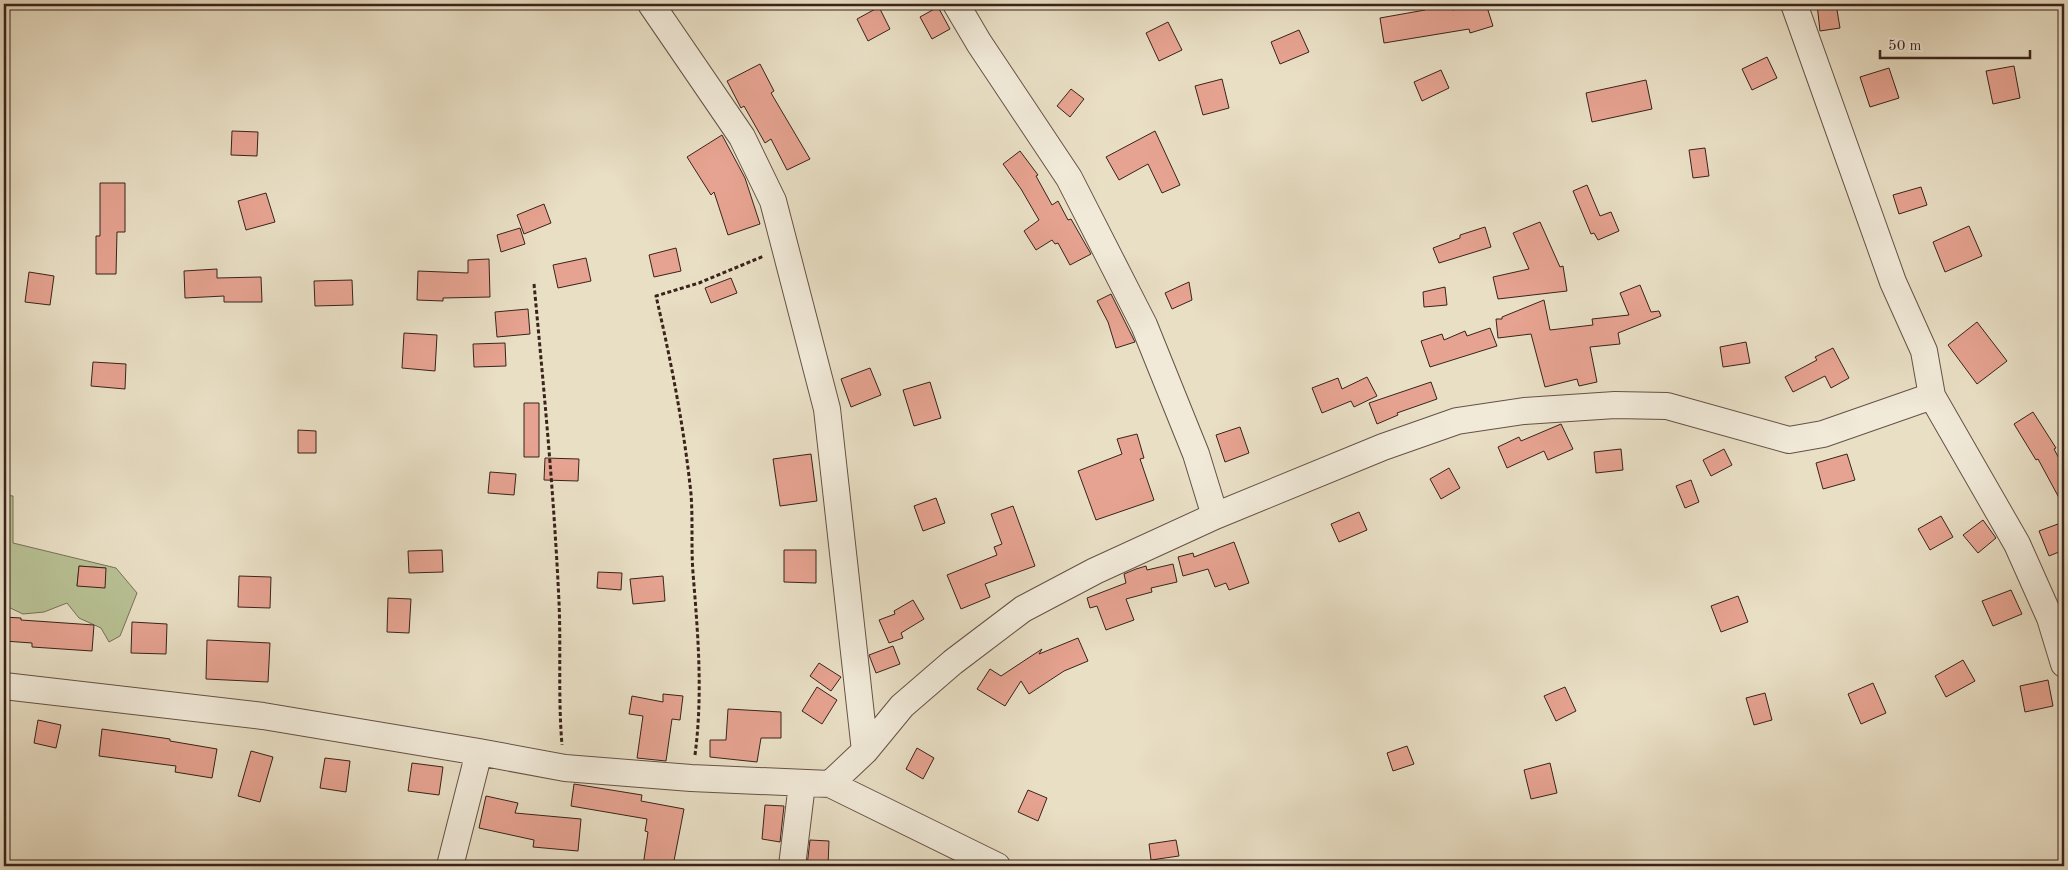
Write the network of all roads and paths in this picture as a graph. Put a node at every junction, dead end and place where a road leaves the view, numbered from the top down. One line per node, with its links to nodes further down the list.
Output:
1 (650, 4): 4 (street)
2 (956, 4): 7 (street)
3 (1794, 4): 6 (street)
4 (786, 250): 10 (street); 13 (path)
5 (534, 284): 12 (path)
6 (1932, 396): 7 (street); 8 (street)
7 (1215, 516): 10 (street)
8 (2064, 664)
9 (4, 686): 11 (street)
10 (865, 751): 15 (street)
11 (479, 752): 12 (street); 16 (street)
12 (565, 768): 13 (street)
13 (691, 778): 14 (street)
14 (802, 784): 15 (street); 17 (street)
15 (830, 784): 18 (street)
16 (450, 866)
17 (792, 866)
18 (998, 866)

